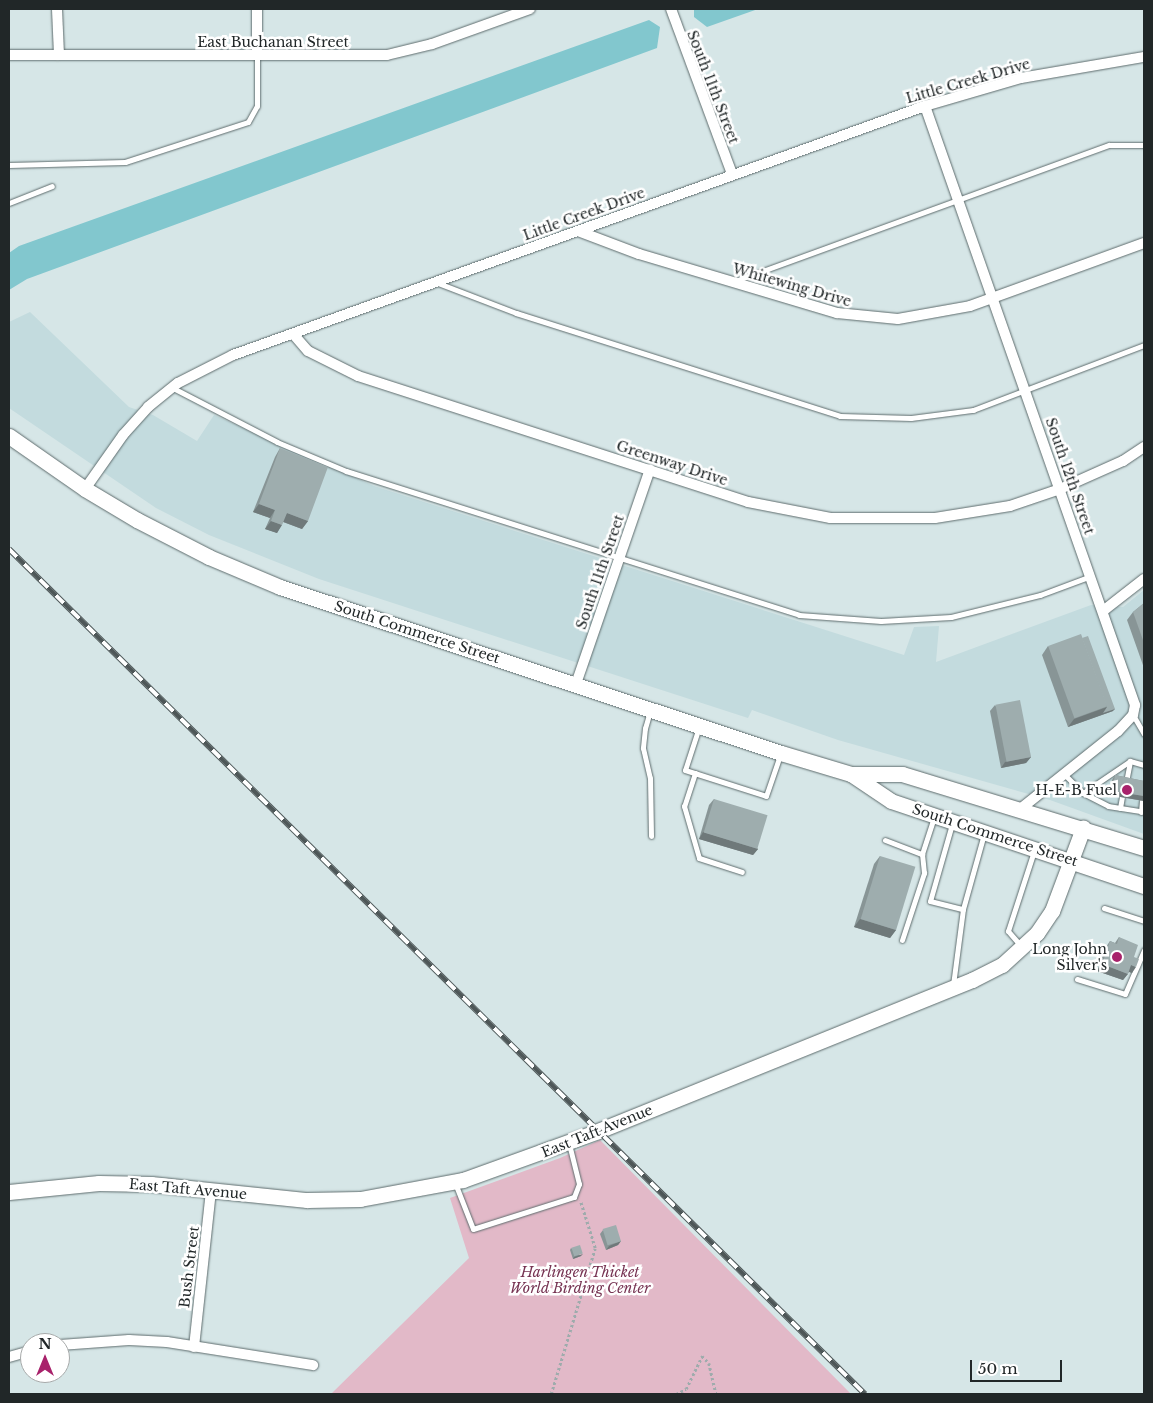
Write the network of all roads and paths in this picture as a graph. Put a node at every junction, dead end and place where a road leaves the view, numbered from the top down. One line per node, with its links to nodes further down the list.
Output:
1 (58, 9): 5 (street)
2 (258, 9): 6 (street)
3 (530, 9): 6 (street, East Buchanan Street)
4 (670, 9): 12 (street, South 11th Street)
5 (59, 55): 6 (street, East Buchanan Street); 7 (street, East Buchanan Street)
6 (257, 55): 11 (lane)
7 (9, 56)
8 (1144, 57): 9 (street, Little Creek Drive)
9 (925, 106): 12 (street, Little Creek Drive); 14 (street, South 12th Street)
10 (1144, 144): 14 (lane)
11 (9, 165)
12 (732, 174): 16 (street, Little Creek Drive)
13 (52, 186): 15 (lane)
14 (958, 199): 18 (lane); 20 (street, South 12th Street)
15 (9, 202)
16 (578, 231): 18 (street, Whitewing Drive); 19 (street, Little Creek Drive)
17 (1144, 243): 20 (street, Whitewing Drive)
18 (732, 282): 20 (street, Whitewing Drive)
19 (438, 283): 21 (street, Little Creek Drive); 24 (lane)
20 (992, 296): 24 (street, South 12th Street)
21 (294, 335): 23 (street, Little Creek Drive); 27 (street, Greenway Drive)
22 (1144, 345): 24 (lane)
23 (172, 387): 29 (street, Little Creek Drive); 30 (lane)
24 (1026, 392): 28 (street, South 12th Street)
25 (9, 436): 29 (main road, South Commerce Street)
26 (1144, 447): 28 (street, Greenway Drive)
27 (650, 469): 28 (street, Greenway Drive); 30 (street, South 11th Street)
28 (1060, 489): 31 (street, South 12th Street)
29 (85, 490): 34 (main road, South Commerce Street)
30 (618, 559): 31 (lane); 34 (street, South 11th Street)
31 (1091, 576): 33 (street, South 12th Street)
32 (1144, 579): 33 (street)
33 (1104, 611): 36 (street, South 12th Street)
34 (576, 684): 35 (main road, South Commerce Street)
35 (652, 708): 37 (main road, South Commerce Street); 56 (lane)
36 (1133, 715): 38 (lane); 43 (street)
37 (700, 724): 39 (main road, South Commerce Street); 42 (lane)
38 (1144, 734)
39 (781, 753): 42 (lane); 44 (main road, South Commerce Street)
40 (1130, 761): 41 (lane); 45 (lane); 46 (lane)
41 (1144, 765)
42 (695, 773): 62 (lane)
43 (1063, 773): 46 (lane); 50 (street)
44 (851, 774): 50 (main road, South Commerce Street); 52 (main road, South Commerce Street)
45 (1126, 782)
46 (1083, 793): 49 (lane)
47 (1122, 797): 49 (lane)
48 (1142, 801): 51 (lane)
49 (1120, 808): 51 (lane)
50 (1019, 810): 54 (main road, South Commerce Street)
51 (1142, 812)
52 (935, 815): 53 (main road, South Commerce Street); 60 (lane)
53 (953, 821): 55 (main road, South Commerce Street); 65 (lane)
54 (1083, 828): 59 (main road, South Commerce Street); 61 (main road, East Taft Avenue)
55 (985, 831): 58 (main road, South Commerce Street); 65 (lane)
56 (651, 836)
57 (885, 840): 60 (lane)
58 (1035, 848): 61 (main road, South Commerce Street); 68 (lane)
59 (1144, 848)
60 (922, 854): 67 (lane)
61 (1072, 860): 63 (main road, South Commerce Street); 68 (main road, East Taft Avenue)
62 (742, 872)
63 (1144, 886)
64 (1104, 908): 66 (lane)
65 (963, 909): 71 (lane)
66 (1144, 921)
67 (902, 940)
68 (1023, 948): 71 (main road, East Taft Avenue)
69 (1144, 950): 70 (lane)
70 (1077, 979)
71 (952, 988): 72 (main road, East Taft Avenue)
72 (568, 1142): 73 (main road, East Taft Avenue); 76 (lane)
73 (455, 1182): 74 (main road, East Taft Avenue); 76 (lane)
74 (211, 1191): 75 (main road, East Taft Avenue); 78 (street, Bush Street)
75 (9, 1192)
76 (574, 1197): 80 (path)
77 (70, 1344): 78 (street)
78 (194, 1347): 79 (street)
79 (313, 1366)
80 (551, 1394)
81 (676, 1394): 82 (path)
82 (716, 1394)

